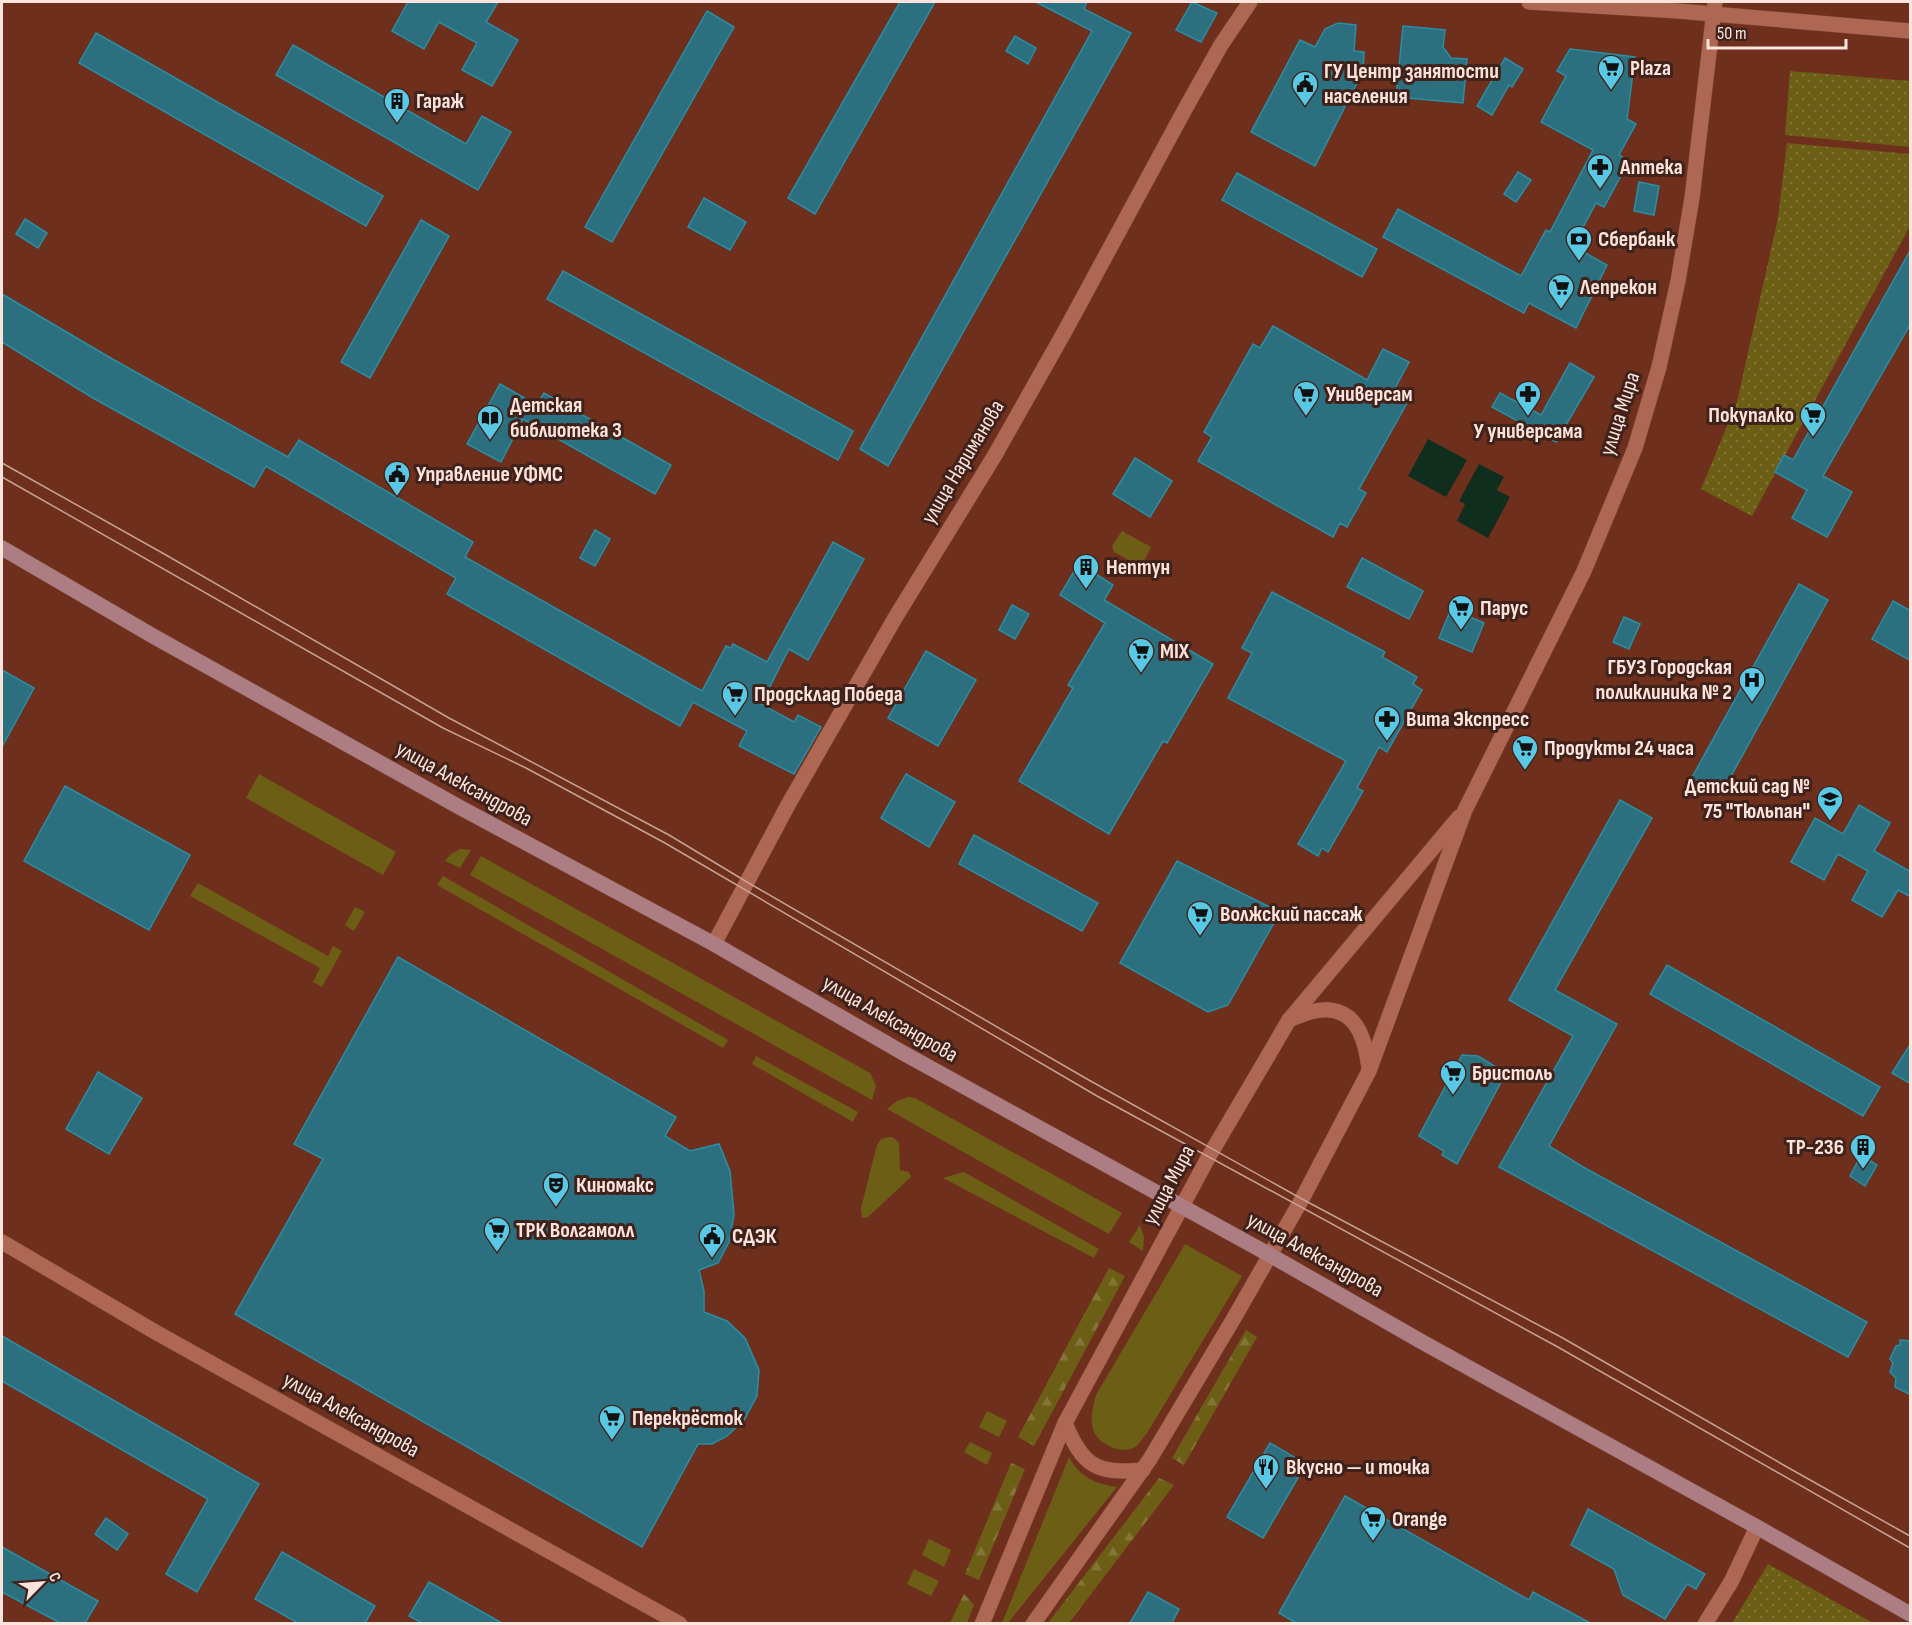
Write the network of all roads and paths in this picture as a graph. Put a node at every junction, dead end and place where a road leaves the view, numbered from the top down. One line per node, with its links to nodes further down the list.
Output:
1 (1250, 2): 7 (street, улица Нариманова)
2 (1529, 2): 3 (street)
3 (1715, 8): 4 (street); 6 (street, улица Мира)
4 (1911, 30)
5 (2, 548): 7 (main road, улица Александрова)
6 (1465, 810): 8 (street, улица Мира); 9 (street, улица Мира)
7 (714, 944): 10 (main road, улица Александрова)
8 (1289, 1020): 9 (street); 10 (street, улица Мира)
9 (1369, 1071): 12 (street, улица Мира)
10 (1183, 1207): 12 (main road, улица Александрова); 13 (street, улица Мира)
11 (2, 1242): 17 (street, улица Александрова)
12 (1269, 1255): 14 (street, улица Мира); 15 (main road, улица Александрова)
13 (1065, 1424): 14 (street); 18 (street, улица Мира)
14 (1143, 1470): 19 (street, улица Мира)
15 (1757, 1527): 16 (main road, улица Александрова); 20 (street)
16 (1911, 1614)
17 (680, 1623)
18 (982, 1623)
19 (1033, 1623)
20 (1705, 1623)

